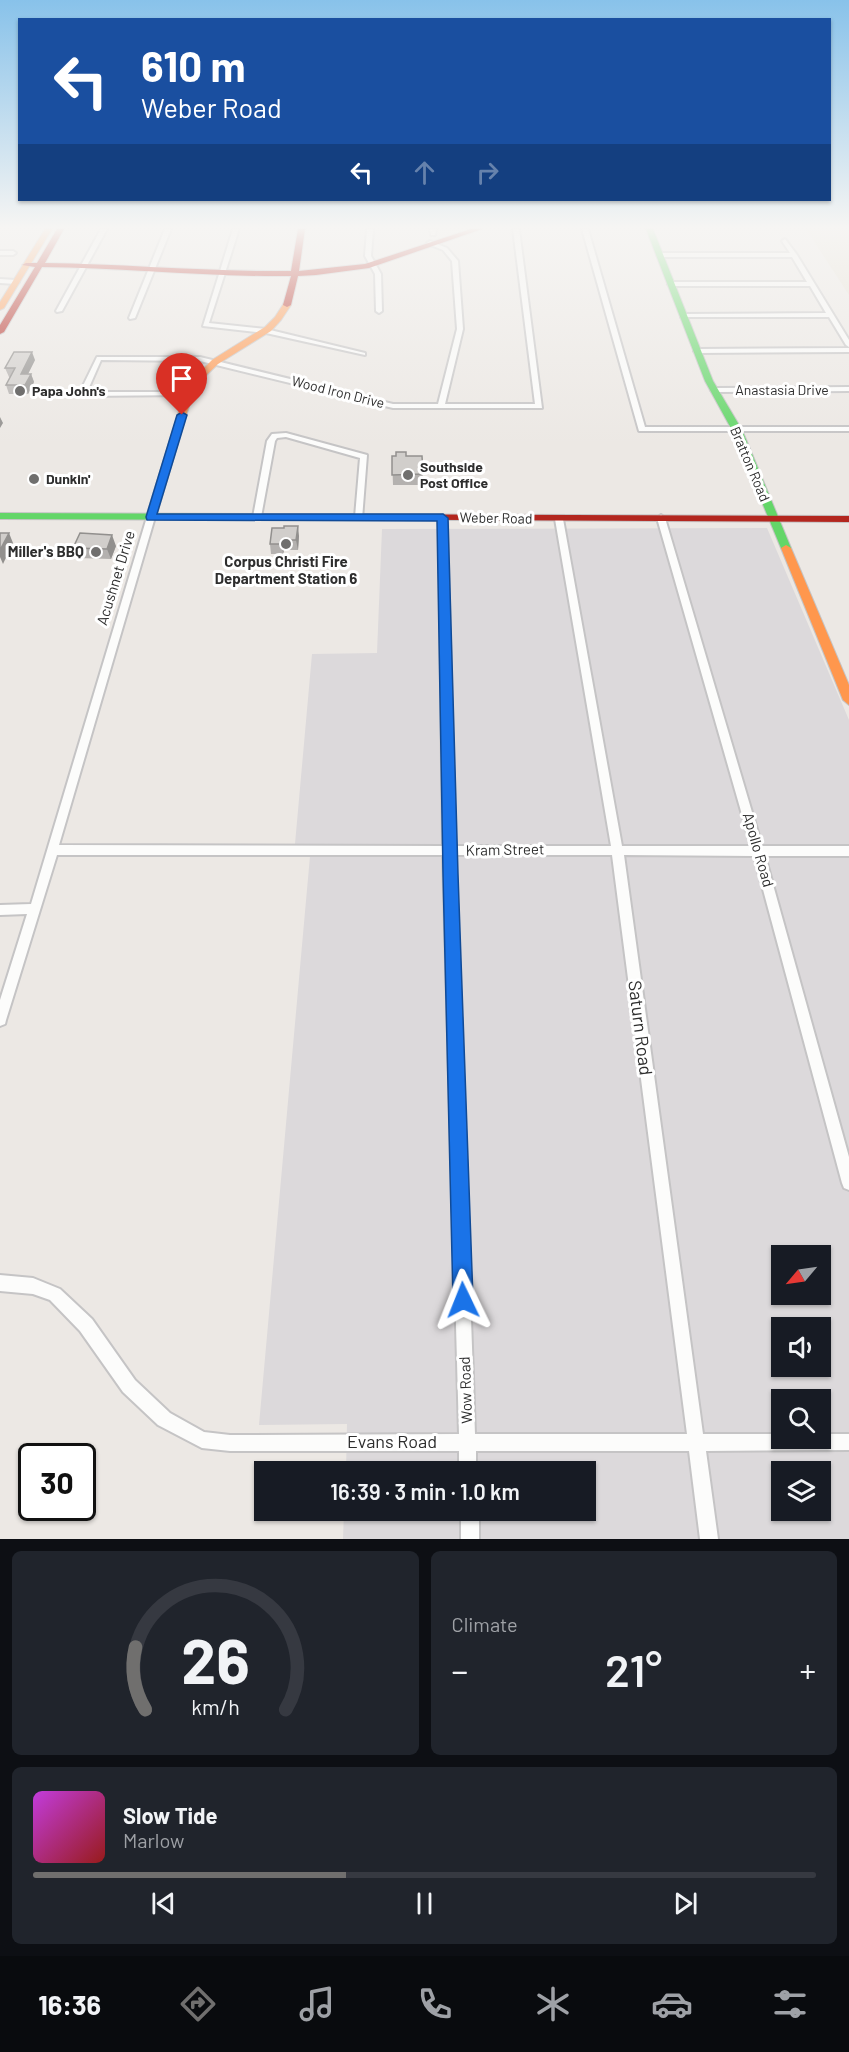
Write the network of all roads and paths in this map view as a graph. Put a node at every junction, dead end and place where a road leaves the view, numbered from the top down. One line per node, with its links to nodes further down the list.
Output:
1 (15, 301): 18 (street)
2 (65, 301): 12 (street)
3 (140, 301): 16 (street)
4 (212, 301): 17 (street)
5 (288, 301): 17 (street, Acushnet Drive)
6 (379, 301): 13 (street)
7 (458, 301): 27 (street)
8 (526, 301): 27 (street, Wood Iron Drive)
9 (605, 301): 29 (street)
10 (677, 301): 15 (street, Bratton Road)
11 (822, 301): 14 (street)
12 (59, 311)
13 (379, 311)
14 (831, 315): 15 (street); 19 (street)
15 (683, 316): 21 (street, Bratton Road)
16 (132, 318)
17 (266, 331): 22 (street); 23 (street, Acushnet Drive)
18 (0, 332)
19 (849, 345)
20 (849, 350): 21 (street)
21 (697, 351): 25 (street, Bratton Road)
22 (363, 354)
23 (210, 361): 26 (street, Acushnet Drive); 26 (street, Wood Iron Drive); 27 (street, Wood Iron Drive)
24 (849, 389): 25 (street, Anastasia Drive)
25 (714, 390): 29 (street, Bratton Road)
26 (188, 394): 31 (street, Acushnet Drive)
27 (441, 406)
28 (849, 429): 29 (street)
29 (737, 430): 36 (street, Bratton Road)
30 (0, 516): 31 (street, Weber Road)
31 (151, 517): 32 (street, Weber Road); 41 (street, Acushnet Drive)
32 (257, 517): 33 (street, Weber Road); 33 (street)
33 (358, 517): 34 (street, Weber Road)
34 (443, 518): 37 (street, Weber Road); 44 (street, Wow Road)
35 (661, 518): 36 (street, Weber Road); 37 (street, Weber Road); 42 (street, Apollo Road)
36 (773, 518): 38 (street, Weber Road); 39 (street, Bratton Road)
37 (559, 519): 40 (street, Saturn Road)
38 (849, 519)
39 (849, 700)
40 (617, 849): 42 (street, Kram Street); 44 (street, Kram Street); 50 (street, Saturn Road)
41 (53, 850): 44 (street, Kram Street); 45 (street, Acushnet Drive)
42 (758, 850): 43 (street, Kram Street); 48 (street, Apollo Road)
43 (849, 850)
44 (450, 851): 51 (street, Wow Road)
45 (35, 909): 46 (street); 47 (street, Acushnet Drive)
46 (0, 910)
47 (0, 1020)
48 (849, 1183)
49 (0, 1283): 51 (street, Evans Road)
50 (695, 1441): 51 (street, Evans Road); 52 (street, Evans Road); 56 (street, Saturn Road)
51 (468, 1442): 53 (street, Wow Road)
52 (849, 1442)
53 (468, 1461)
54 (470, 1521): 55 (street)
55 (470, 1539)
56 (709, 1539)

